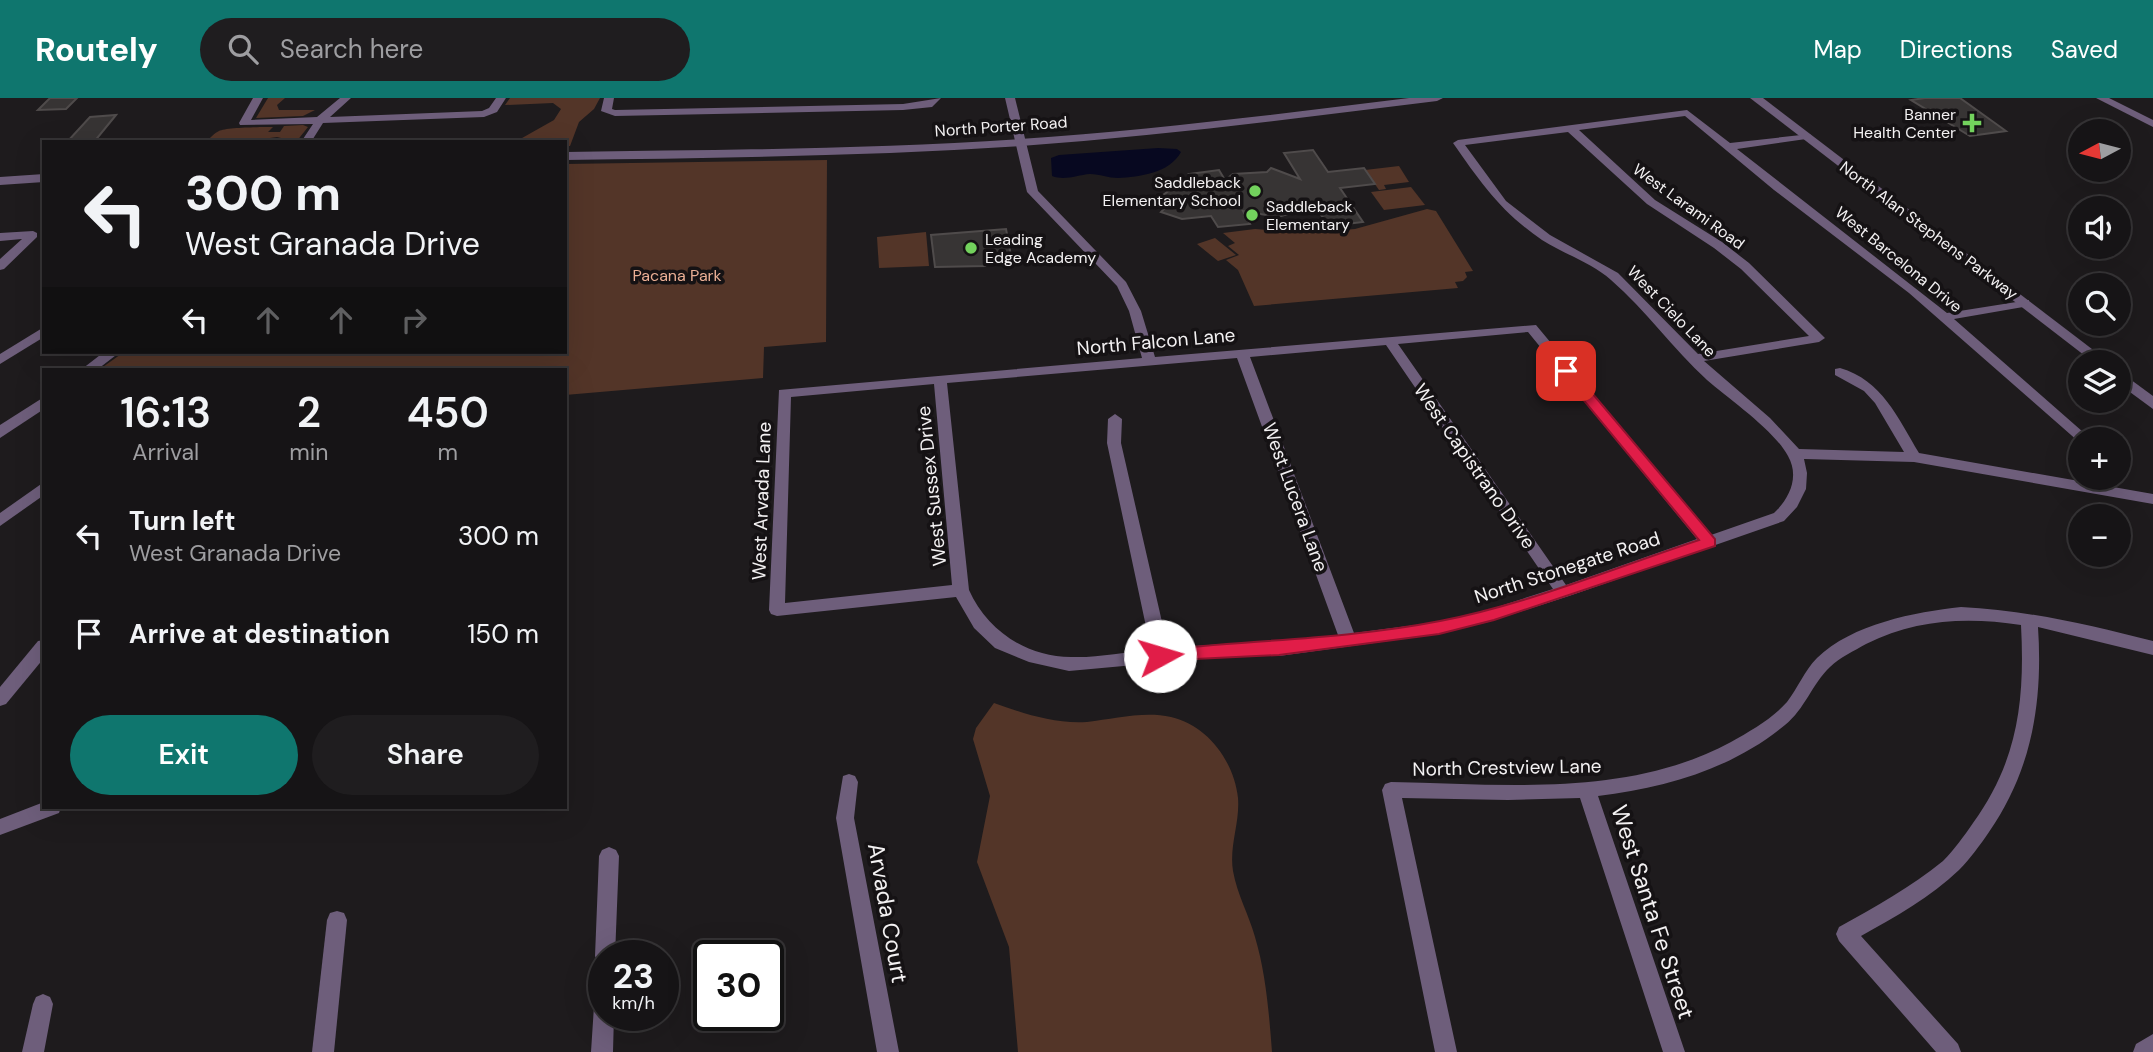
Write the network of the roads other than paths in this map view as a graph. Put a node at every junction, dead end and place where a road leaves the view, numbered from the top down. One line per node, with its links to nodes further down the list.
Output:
1 (258, 98): 13 (street)
2 (346, 98): 13 (street)
3 (501, 98): 13 (street)
4 (609, 98): 12 (street)
5 (718, 98): 12 (street)
6 (1010, 98): 18 (street)
7 (1437, 98): 18 (street, North Porter Road)
8 (1756, 98): 16 (street, North Alan Stephens Parkway)
9 (2101, 98): 14 (street)
10 (934, 101): 11 (street)
11 (826, 104): 12 (street)
12 (715, 112)
13 (320, 120): 17 (street)
14 (2153, 124)
15 (1570, 128): 19 (street, West Barcelona Drive); 32 (street, West Cielo Lane); 32 (street, West Larami Road)
16 (1806, 136): 19 (street); 25 (street, North Alan Stephens Parkway)
17 (307, 140)
18 (1020, 142): 20 (street, North Porter Road); 34 (street)
19 (1728, 146): 26 (street, West Barcelona Drive)
20 (567, 156)
21 (42, 178): 22 (street)
22 (0, 181)
23 (0, 237): 24 (street)
24 (0, 266)
25 (2025, 303): 26 (street); 29 (street, North Alan Stephens Parkway)
26 (1945, 317): 43 (street, West Barcelona Drive)
27 (42, 332): 33 (street)
28 (1389, 341): 30 (street, North Falcon Lane); 52 (street, North Falcon Lane); 54 (street, West Capistrano Drive)
29 (2086, 350)
30 (1242, 353): 34 (street, North Falcon Lane); 56 (street, West Lucera Lane)
31 (110, 354): 35 (street)
32 (1695, 359): 45 (street, West Cielo Lane)
33 (0, 360)
34 (1150, 361): 37 (street, North Falcon Lane)
35 (90, 368)
36 (1840, 372): 46 (street)
37 (940, 380): 39 (street, North Falcon Lane); 53 (street, West Sussex Drive)
38 (2131, 386): 41 (street)
39 (784, 393): 53 (street, West Arvada Lane)
40 (42, 403): 44 (street)
41 (2153, 404)
42 (1115, 419): 59 (street)
43 (2070, 427)
44 (0, 433)
45 (1795, 454): 46 (street); 52 (street, North Stonegate Road)
46 (1914, 457): 49 (street)
47 (42, 489): 51 (street)
48 (2123, 490): 49 (street)
49 (2125, 494): 50 (street)
50 (2153, 499)
51 (0, 521)
52 (1709, 542): 54 (street, North Stonegate Road)
53 (961, 590): 59 (street, North Stonegate Road)
54 (1563, 592): 56 (street, North Stonegate Road)
55 (2029, 619): 58 (street, North Crestview Lane); 62 (street, North Crestview Lane); 77 (street)
56 (1349, 641): 59 (street, North Stonegate Road)
57 (42, 648): 60 (street)
58 (2153, 648)
59 (1160, 656)
60 (0, 699)
61 (849, 782): 74 (street, Arvada Court)
62 (1587, 788): 75 (street, North Crestview Lane); 76 (street, West Santa Fe Street)
63 (47, 809): 64 (street)
64 (0, 827)
65 (609, 856): 67 (street)
66 (337, 920): 72 (street)
67 (606, 940)
68 (43, 1004): 71 (street)
69 (603, 1031): 73 (street)
70 (2153, 1045): 78 (street)
71 (33, 1052)
72 (323, 1052)
73 (602, 1052)
74 (888, 1052)
75 (1446, 1052)
76 (1674, 1052)
77 (1951, 1052)
78 (2144, 1052)

